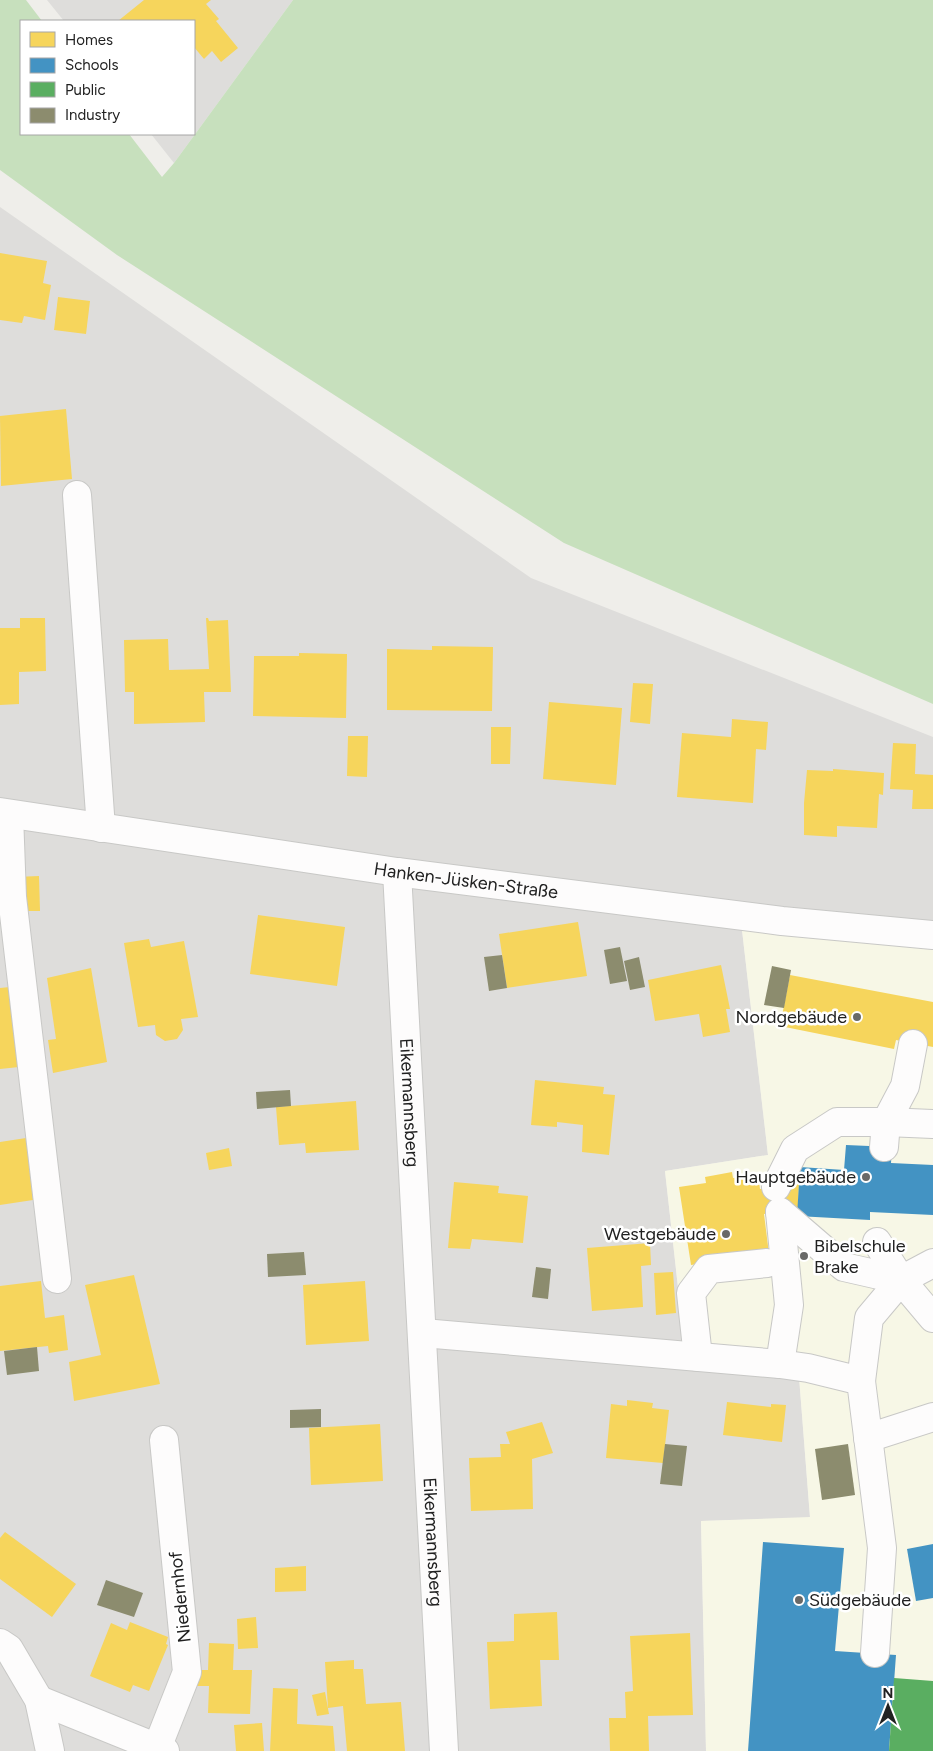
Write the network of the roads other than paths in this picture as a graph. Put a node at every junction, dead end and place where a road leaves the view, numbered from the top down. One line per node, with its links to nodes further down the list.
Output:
1 (77, 496): 3 (street)
2 (5, 813): 3 (street, Hanken-Jüsken-Straße); 13 (street)
3 (101, 828): 4 (street, Hanken-Jüsken-Straße)
4 (397, 872): 5 (street, Hanken-Jüsken-Straße); 16 (street, Eikermannsberg)
5 (933, 935)
6 (913, 1044): 8 (street)
7 (933, 1124): 8 (street)
8 (885, 1134): 9 (street)
9 (776, 1187)
10 (878, 1242): 14 (street)
11 (933, 1262): 14 (street)
12 (767, 1264): 17 (street)
13 (57, 1279)
14 (901, 1280): 15 (street); 18 (street); 19 (street)
15 (933, 1318)
16 (423, 1333): 17 (street); 28 (street, Eikermannsberg)
17 (698, 1357): 18 (street)
18 (780, 1364): 19 (street)
19 (861, 1381): 21 (street)
20 (933, 1417): 21 (street)
21 (868, 1438): 24 (street)
22 (164, 1440): 26 (street, Niedernhof)
23 (0, 1643): 25 (street)
24 (875, 1653)
25 (39, 1700): 26 (street, Niedernhof); 27 (street)
26 (161, 1749)
27 (50, 1751)
28 (444, 1751)

